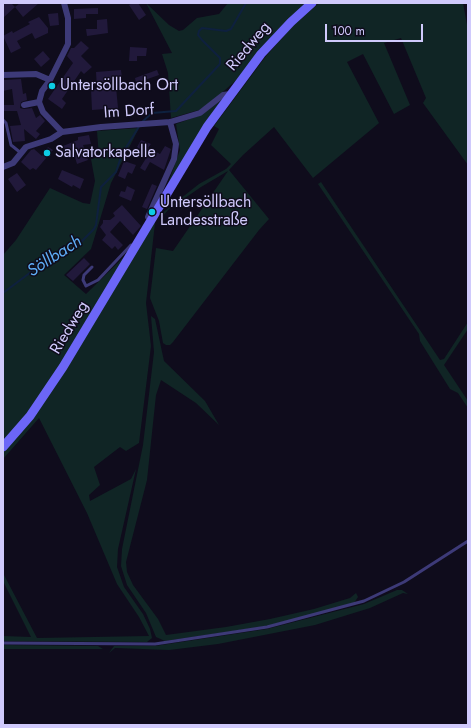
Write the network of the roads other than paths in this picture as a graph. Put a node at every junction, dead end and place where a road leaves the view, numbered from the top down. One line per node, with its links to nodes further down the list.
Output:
1 (64, 3): 4 (street)
2 (312, 3): 5 (main road, Riedweg)
3 (3, 74): 4 (street)
4 (50, 80): 6 (street)
5 (230, 94): 9 (street, Im Dorf); 13 (main road, Riedweg)
6 (39, 102): 7 (street); 10 (street)
7 (24, 105)
8 (3, 120): 11 (lane)
9 (170, 122): 10 (street, Im Dorf); 13 (street, Riedweg)
10 (62, 132): 11 (street)
11 (21, 153): 12 (street)
12 (3, 167)
13 (153, 219): 14 (main road, Riedweg)
14 (136, 246): 15 (lane); 16 (main road, Riedweg)
15 (92, 267)
16 (3, 447)
17 (468, 541): 18 (lane)
18 (3, 643)

